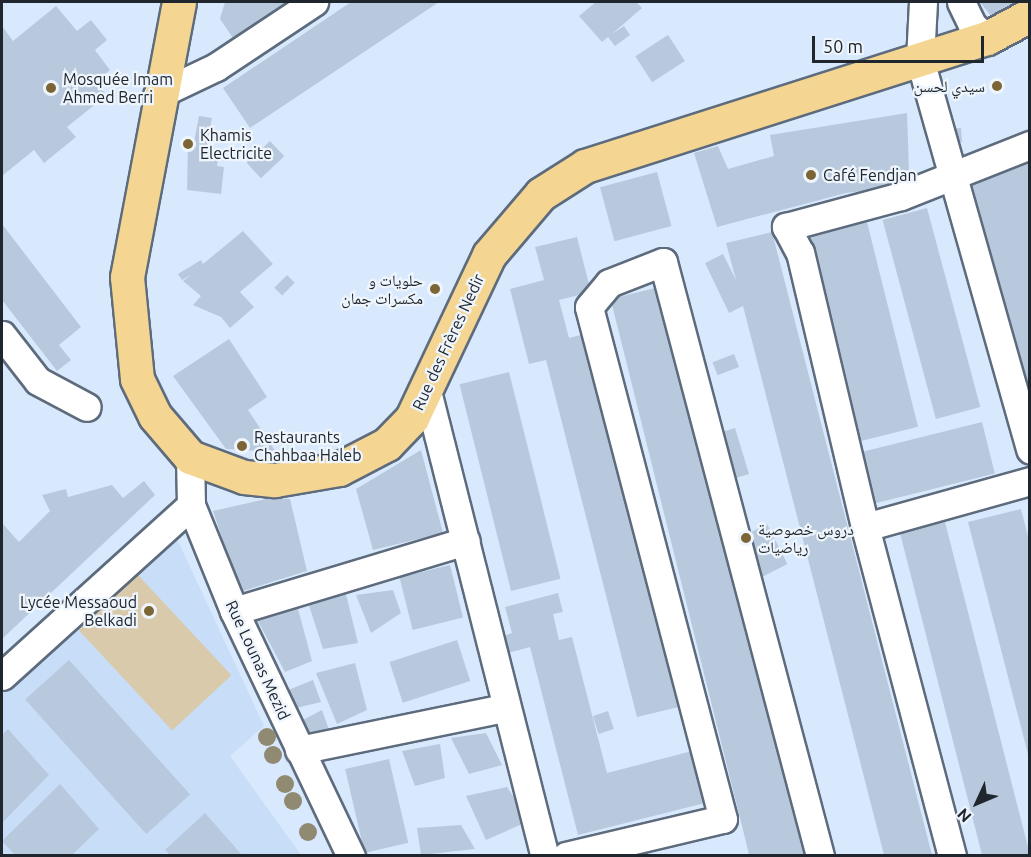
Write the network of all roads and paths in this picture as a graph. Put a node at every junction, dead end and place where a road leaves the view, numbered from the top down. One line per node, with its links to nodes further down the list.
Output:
1 (179, 2): 8 (main road, Rue des Frères Nedir)
2 (314, 2): 8 (street)
3 (923, 2): 7 (street)
4 (961, 2): 6 (street)
5 (1029, 15): 6 (main road, Rue des Frères Nedir)
6 (987, 38): 7 (main road, Rue des Frères Nedir)
7 (920, 60): 10 (street); 12 (main road, Rue des Frères Nedir)
8 (157, 95): 15 (main road, Rue des Frères Nedir)
9 (1029, 145): 10 (street)
10 (953, 178): 14 (street); 18 (street)
11 (2, 335): 13 (street)
12 (428, 391): 15 (main road, Rue des Frères Nedir); 19 (street)
13 (87, 407)
14 (1029, 450)
15 (190, 457): 17 (street, Rue Lounas Mezid)
16 (1029, 481): 18 (street)
17 (191, 505): 20 (street, Rue Lounas Mezid); 21 (street)
18 (865, 527): 28 (street)
19 (466, 541): 20 (street); 22 (street)
20 (234, 611): 23 (street, Rue Lounas Mezid)
21 (2, 676)
22 (503, 708): 23 (street); 25 (street)
23 (300, 750): 24 (street, Rue Lounas Mezid)
24 (351, 855)
25 (544, 855)
26 (566, 855): 27 (street)
27 (819, 855)
28 (952, 855)

